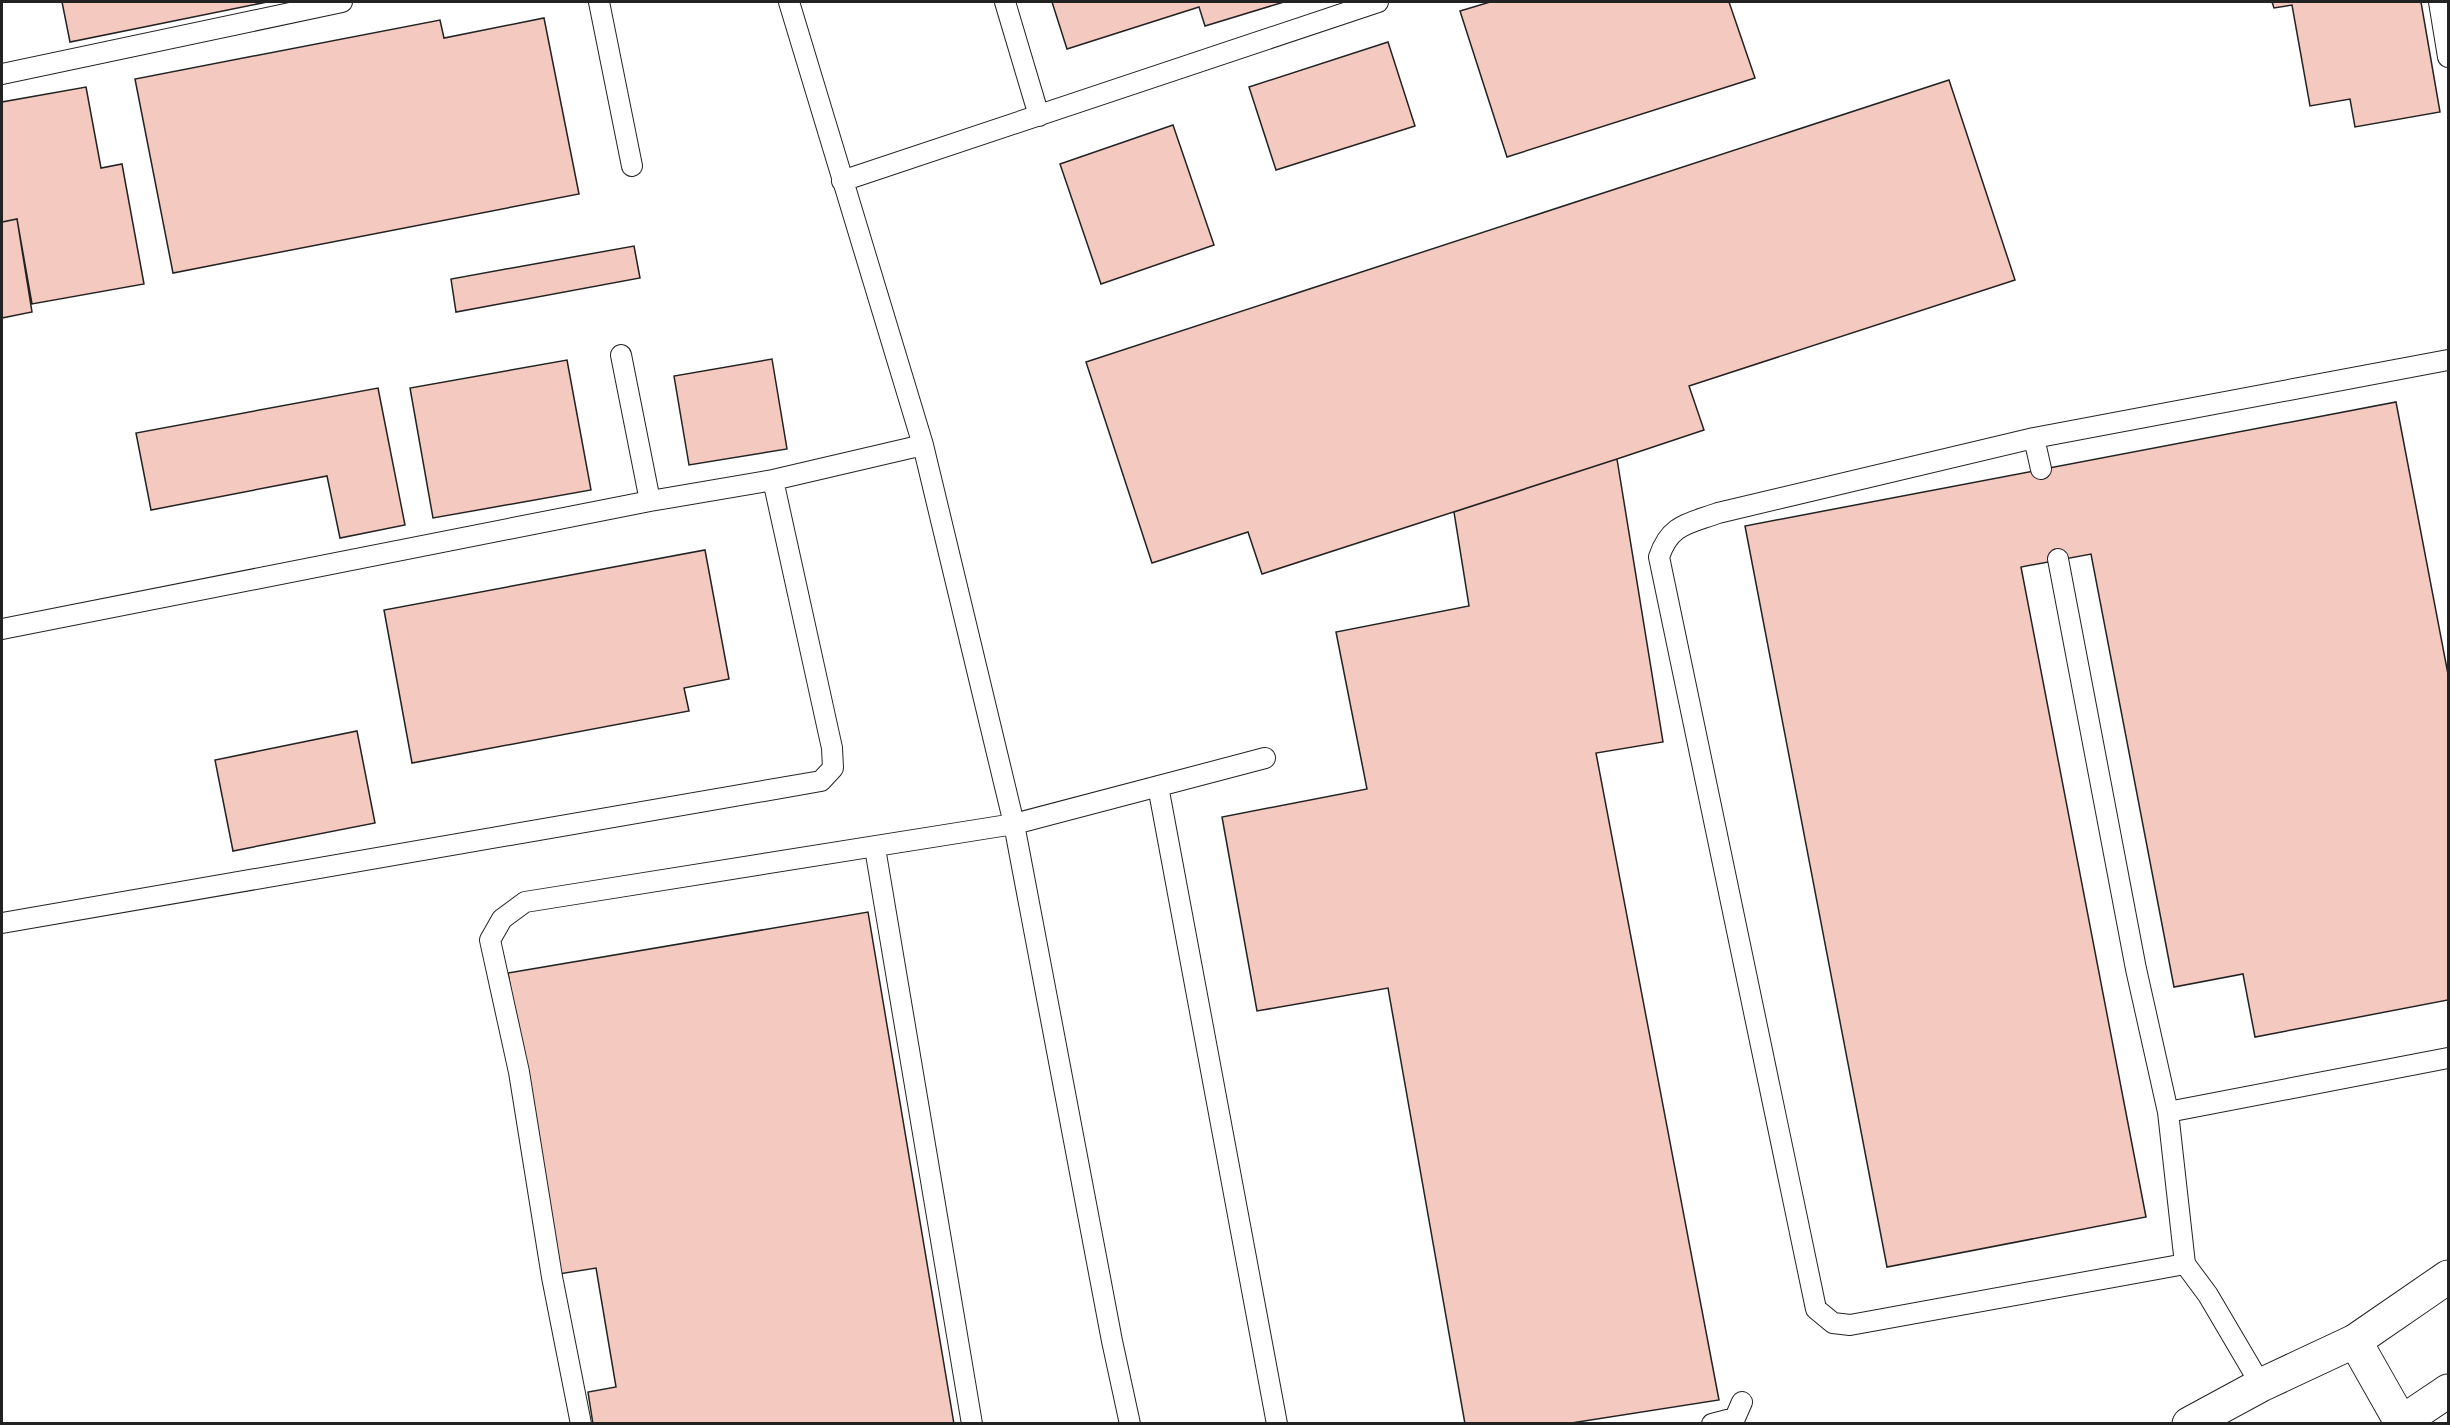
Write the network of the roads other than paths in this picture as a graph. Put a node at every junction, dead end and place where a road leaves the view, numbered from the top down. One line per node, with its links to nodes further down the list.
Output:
1 (342, 2): 8 (lane)
2 (599, 2): 10 (lane)
3 (789, 2): 11 (lane)
4 (1005, 2): 9 (lane)
5 (1378, 2): 9 (lane)
6 (2439, 2): 7 (lane)
7 (2448, 57)
8 (2, 74)
9 (1039, 116): 11 (lane)
10 (632, 166)
11 (842, 181): 15 (lane)
12 (621, 355): 18 (lane)
13 (2448, 360): 14 (lane)
14 (2034, 438): 16 (lane); 28 (lane)
15 (923, 445): 17 (lane); 23 (lane)
16 (2041, 469)
17 (773, 480): 18 (lane); 25 (lane)
18 (650, 501): 20 (lane)
19 (2058, 560): 27 (lane)
20 (2, 629)
21 (1265, 758): 22 (lane)
22 (1158, 786): 23 (lane); 38 (lane)
23 (1014, 824): 24 (lane); 37 (lane)
24 (875, 848): 35 (lane); 36 (lane)
25 (2, 923)
26 (2448, 1058): 27 (lane)
27 (2168, 1112): 28 (lane)
28 (2185, 1264): 31 (lane)
29 (2448, 1277): 30 (street)
30 (2355, 1341): 31 (street); 34 (street)
31 (2262, 1384): 40 (street)
32 (2448, 1391): 34 (street)
33 (1742, 1402): 39 (lane)
34 (2401, 1423)
35 (581, 1424)
36 (972, 1424)
37 (1130, 1424)
38 (1277, 1424)
39 (1712, 1424)
40 (2189, 1424)

